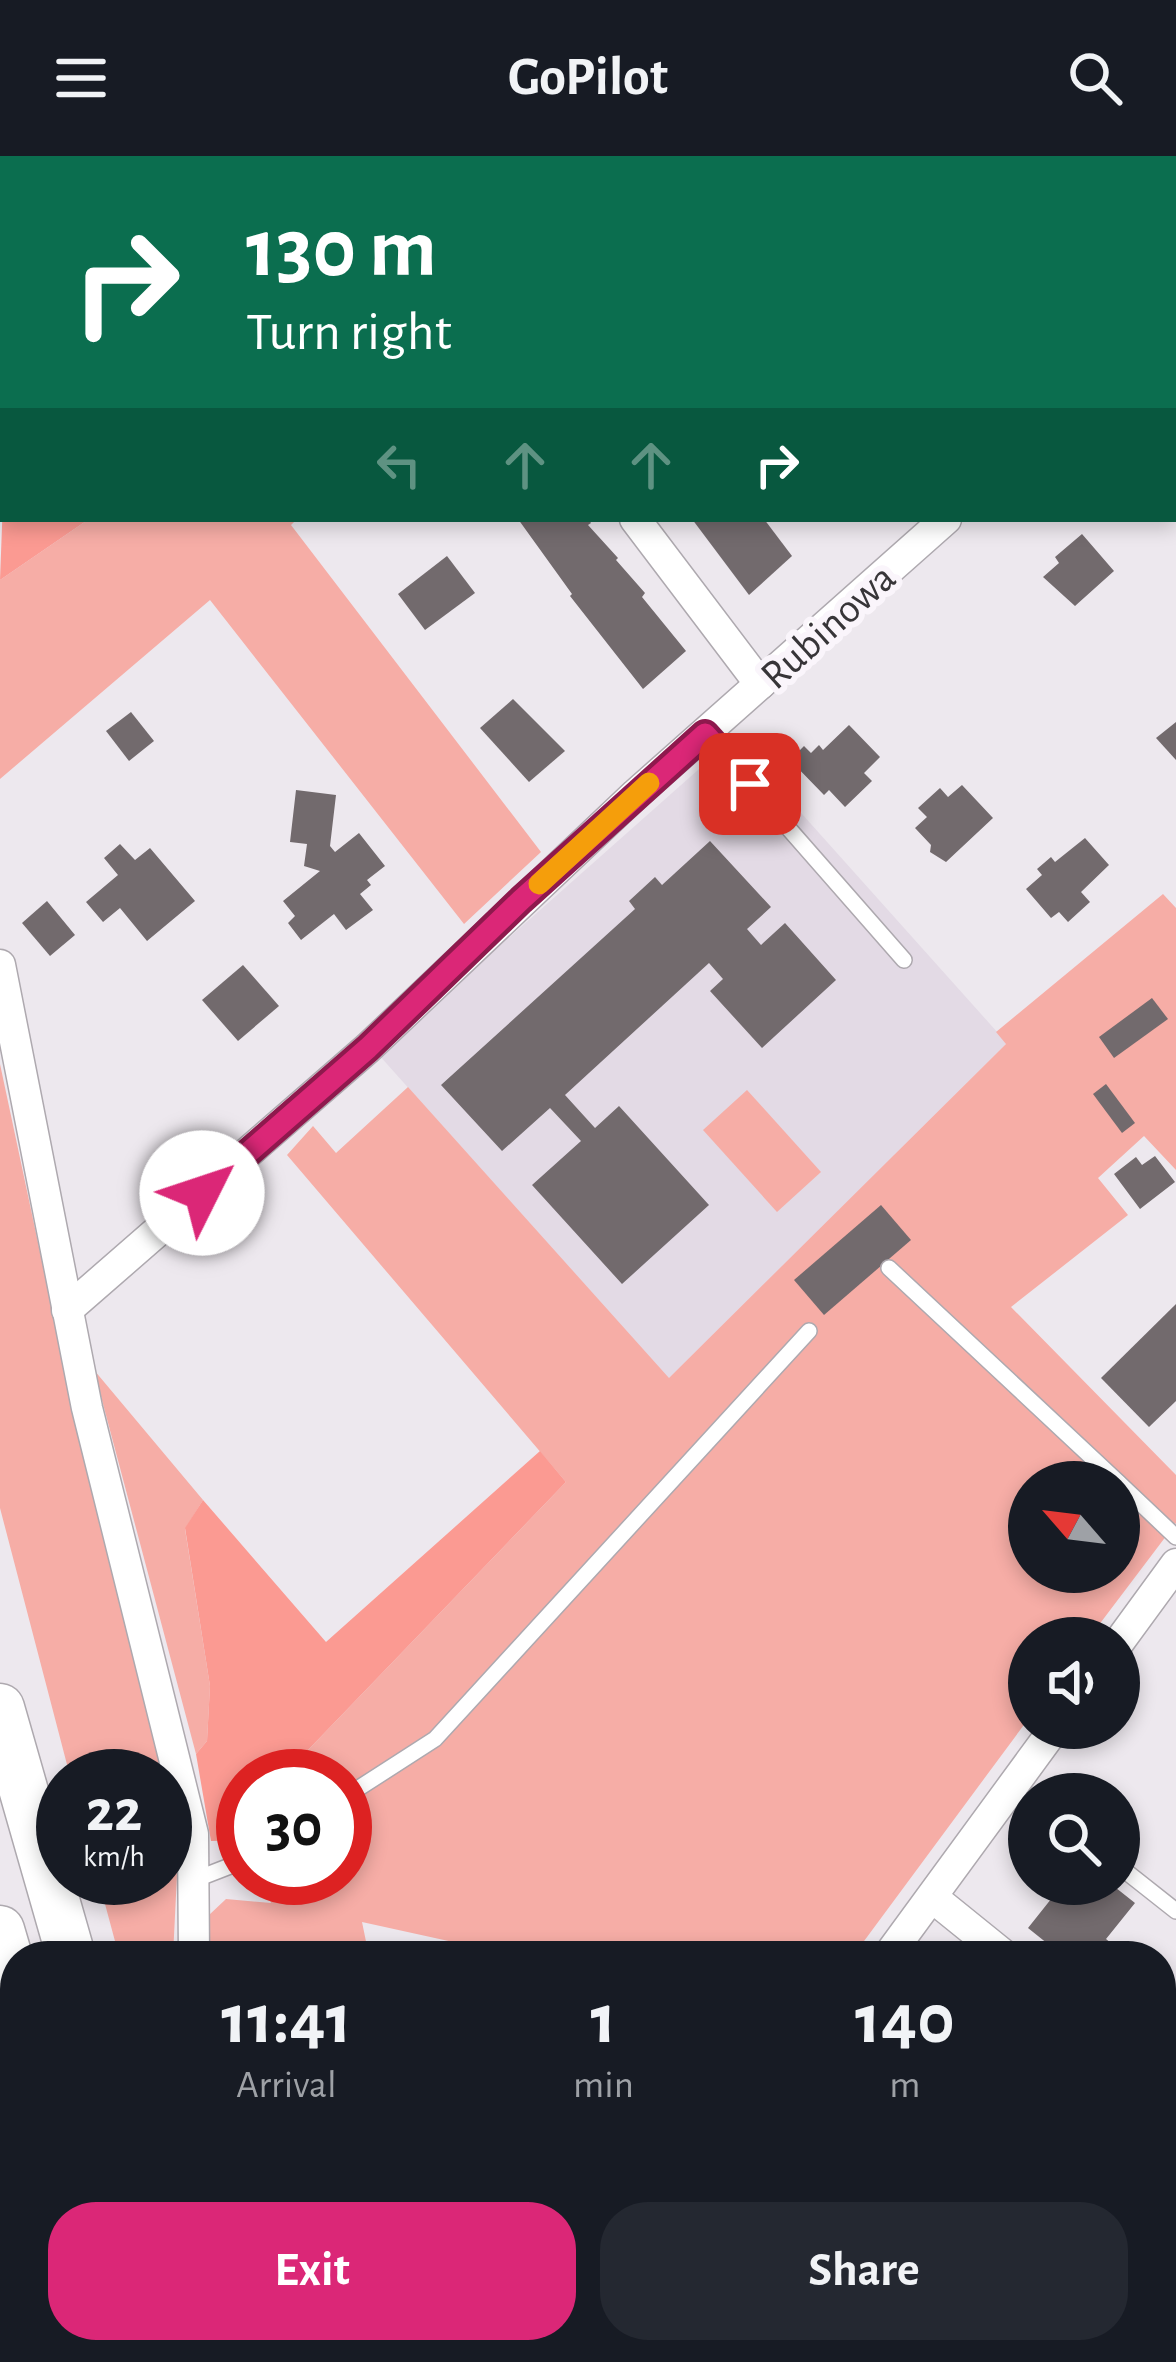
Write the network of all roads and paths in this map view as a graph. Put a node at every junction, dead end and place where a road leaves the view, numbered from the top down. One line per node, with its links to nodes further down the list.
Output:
1 (637, 522): 3 (street)
2 (943, 522): 3 (street, Rubinowa)
3 (760, 684): 4 (street, Rubinowa)
4 (705, 734): 5 (lane); 8 (street, Rubinowa)
5 (904, 960)
6 (0, 965): 8 (street)
7 (889, 1268): 10 (lane)
8 (68, 1310): 19 (street)
9 (809, 1331): 16 (lane)
10 (1095, 1461)
11 (1140, 1503): 12 (lane)
12 (1176, 1537)
13 (1176, 1564): 14 (street)
14 (1137, 1617)
15 (0, 1708): 23 (main road)
16 (372, 1779)
17 (1008, 1807): 21 (street)
18 (216, 1871): 19 (lane)
19 (194, 1880): 24 (street)
20 (1140, 1883): 22 (lane)
21 (932, 1897): 25 (street); 26 (street)
22 (1176, 1911)
23 (67, 1941)
24 (194, 1941)
25 (899, 1941)
26 (987, 1941)

